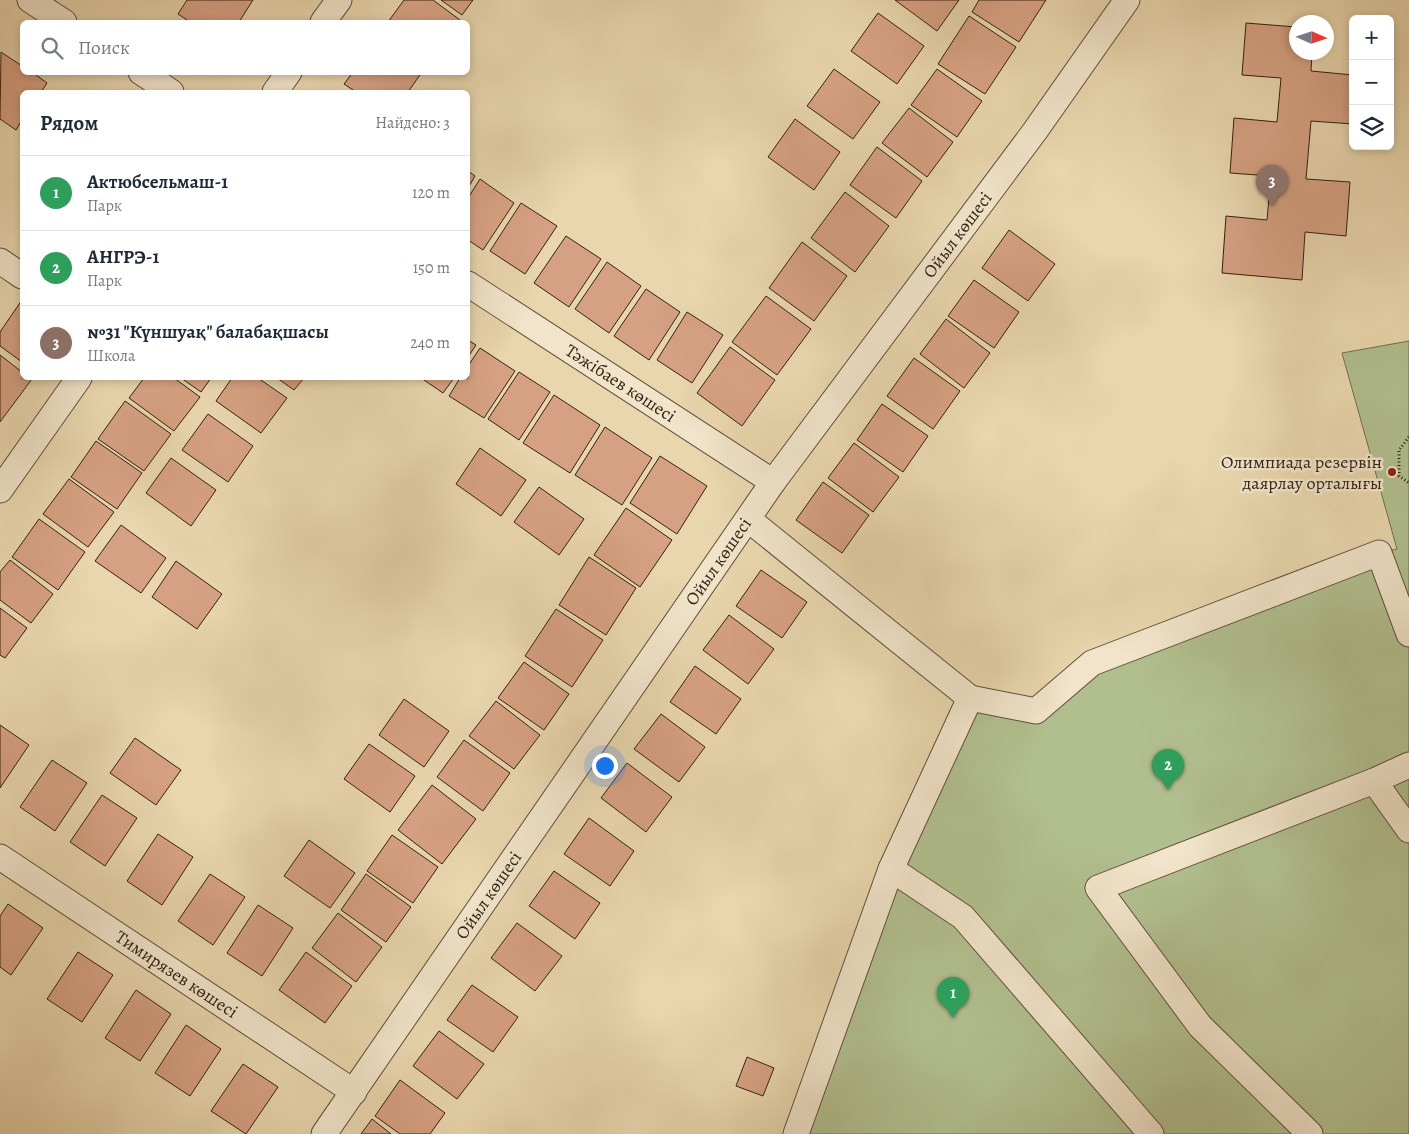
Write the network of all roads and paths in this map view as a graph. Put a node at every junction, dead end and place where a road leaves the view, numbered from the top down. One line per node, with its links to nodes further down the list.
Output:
1 (30, 0): 4 (street)
2 (339, 0): 5 (street)
3 (1128, 0): 15 (street, Ойыл көшесі)
4 (61, 20)
5 (324, 20)
6 (146, 75): 8 (street)
7 (287, 75): 9 (street)
8 (168, 90)
9 (276, 90)
10 (0, 261): 11 (street)
11 (20, 275)
12 (470, 285): 15 (street, Тәжібаев көшесі)
13 (77, 380): 17 (street)
14 (1409, 437): 16 (path)
15 (774, 482): 18 (street, Ойыл көшесі)
16 (1409, 483)
17 (0, 490)
18 (748, 519): 20 (street); 26 (street, Ойыл көшесі)
19 (1409, 634): 20 (street)
20 (970, 698): 25 (street)
21 (1409, 765): 22 (street)
22 (1374, 781): 23 (street); 30 (street)
23 (1409, 830)
24 (0, 857): 26 (street, Тимирязев көшесі)
25 (890, 869): 28 (street); 29 (street)
26 (354, 1092): 27 (street, Ойыл көшесі)
27 (324, 1134)
28 (796, 1134)
29 (1152, 1134)
30 (1310, 1134)

